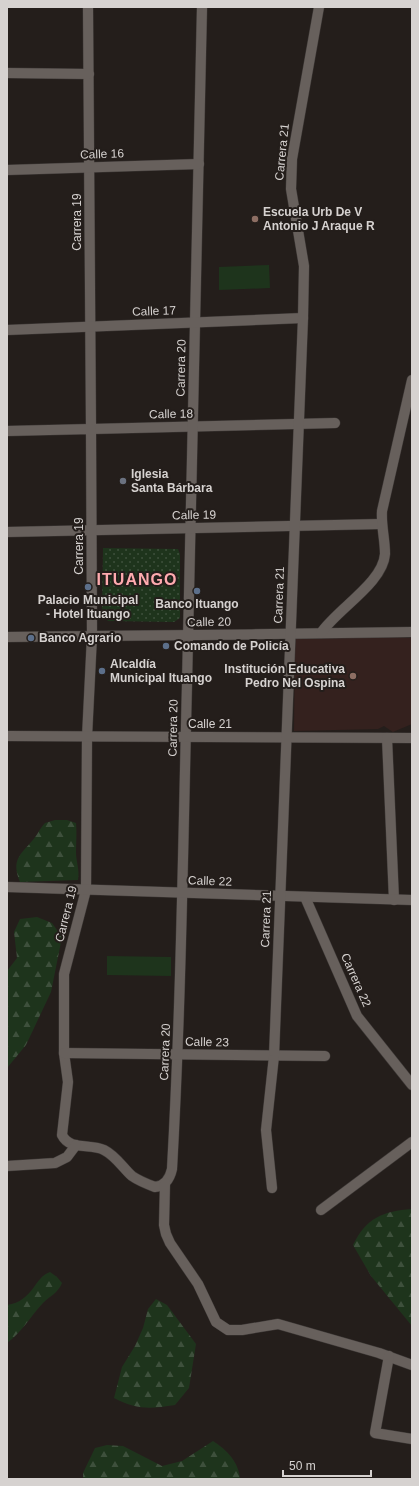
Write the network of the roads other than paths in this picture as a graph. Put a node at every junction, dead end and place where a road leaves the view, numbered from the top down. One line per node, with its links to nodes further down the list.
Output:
1 (88, 7): 5 (street, Carrera 19)
2 (202, 7): 6 (street, Carrera 20)
3 (319, 7): 9 (street, Carrera 21)
4 (7, 73): 5 (street)
5 (89, 74): 7 (street, Carrera 19)
6 (199, 164): 7 (street, Calle 16); 10 (street, Carrera 20)
7 (89, 168): 8 (street, Calle 16); 11 (street, Carrera 19)
8 (7, 170)
9 (303, 318): 10 (street, Calle 17); 15 (street, Carrera 21)
10 (195, 323): 11 (street, Calle 17); 16 (street, Carrera 20)
11 (90, 327): 12 (street, Calle 17); 17 (street, Carrera 19)
12 (7, 330)
13 (412, 380): 19 (street)
14 (335, 423): 15 (street, Calle 18)
15 (299, 424): 16 (street, Calle 18); 20 (street, Carrera 21)
16 (193, 426): 17 (street, Calle 18); 21 (street, Carrera 20)
17 (91, 429): 18 (street, Calle 18); 22 (street, Carrera 19)
18 (7, 431)
19 (381, 524): 20 (street, Calle 19); 25 (street)
20 (295, 526): 21 (street, Calle 19); 26 (street, Carrera 21)
21 (190, 528): 22 (street, Calle 19); 27 (street, Carrera 20)
22 (91, 530): 23 (street, Calle 19); 28 (street, Carrera 19)
23 (7, 532)
24 (412, 632): 25 (street, Calle 20)
25 (321, 633): 26 (street, Calle 20)
26 (290, 634): 27 (street, Calle 20); 33 (street, Carrera 21)
27 (188, 635): 28 (street, Calle 20); 32 (street, Carrera 20)
28 (92, 636): 29 (street, Calle 20); 31 (street, Carrera 19)
29 (7, 637)
30 (7, 736): 31 (street, Calle 21)
31 (87, 737): 32 (street, Calle 21); 37 (street, Carrera 19)
32 (186, 737): 33 (street, Calle 21); 38 (street, Carrera 20)
33 (286, 737): 34 (street, Calle 21); 39 (street, Carrera 21)
34 (387, 738): 35 (street, Calle 21); 41 (street)
35 (412, 738)
36 (7, 887): 37 (street, Calle 22)
37 (86, 890): 38 (street, Calle 22); 43 (street, Carrera 19)
38 (182, 893): 39 (street, Calle 22); 44 (street, Carrera 20)
39 (280, 896): 40 (street, Calle 22); 45 (street, Carrera 21)
40 (305, 897): 41 (street, Calle 22); 47 (street, Carrera 22)
41 (394, 900): 42 (street, Calle 22)
42 (412, 900)
43 (64, 1053): 44 (street, Calle 23); 49 (street, Carrera 19)
44 (179, 1055): 45 (street, Calle 23); 51 (street, Carrera 20)
45 (274, 1056): 46 (street, Calle 23); 52 (street, Carrera 21)
46 (325, 1056)
47 (412, 1085)
48 (412, 1142): 53 (street)
49 (76, 1145): 50 (street); 51 (street)
50 (7, 1166)
51 (165, 1183): 54 (street)
52 (272, 1188)
53 (321, 1210)
54 (389, 1356): 55 (street); 56 (street)
55 (412, 1365)
56 (412, 1439)

